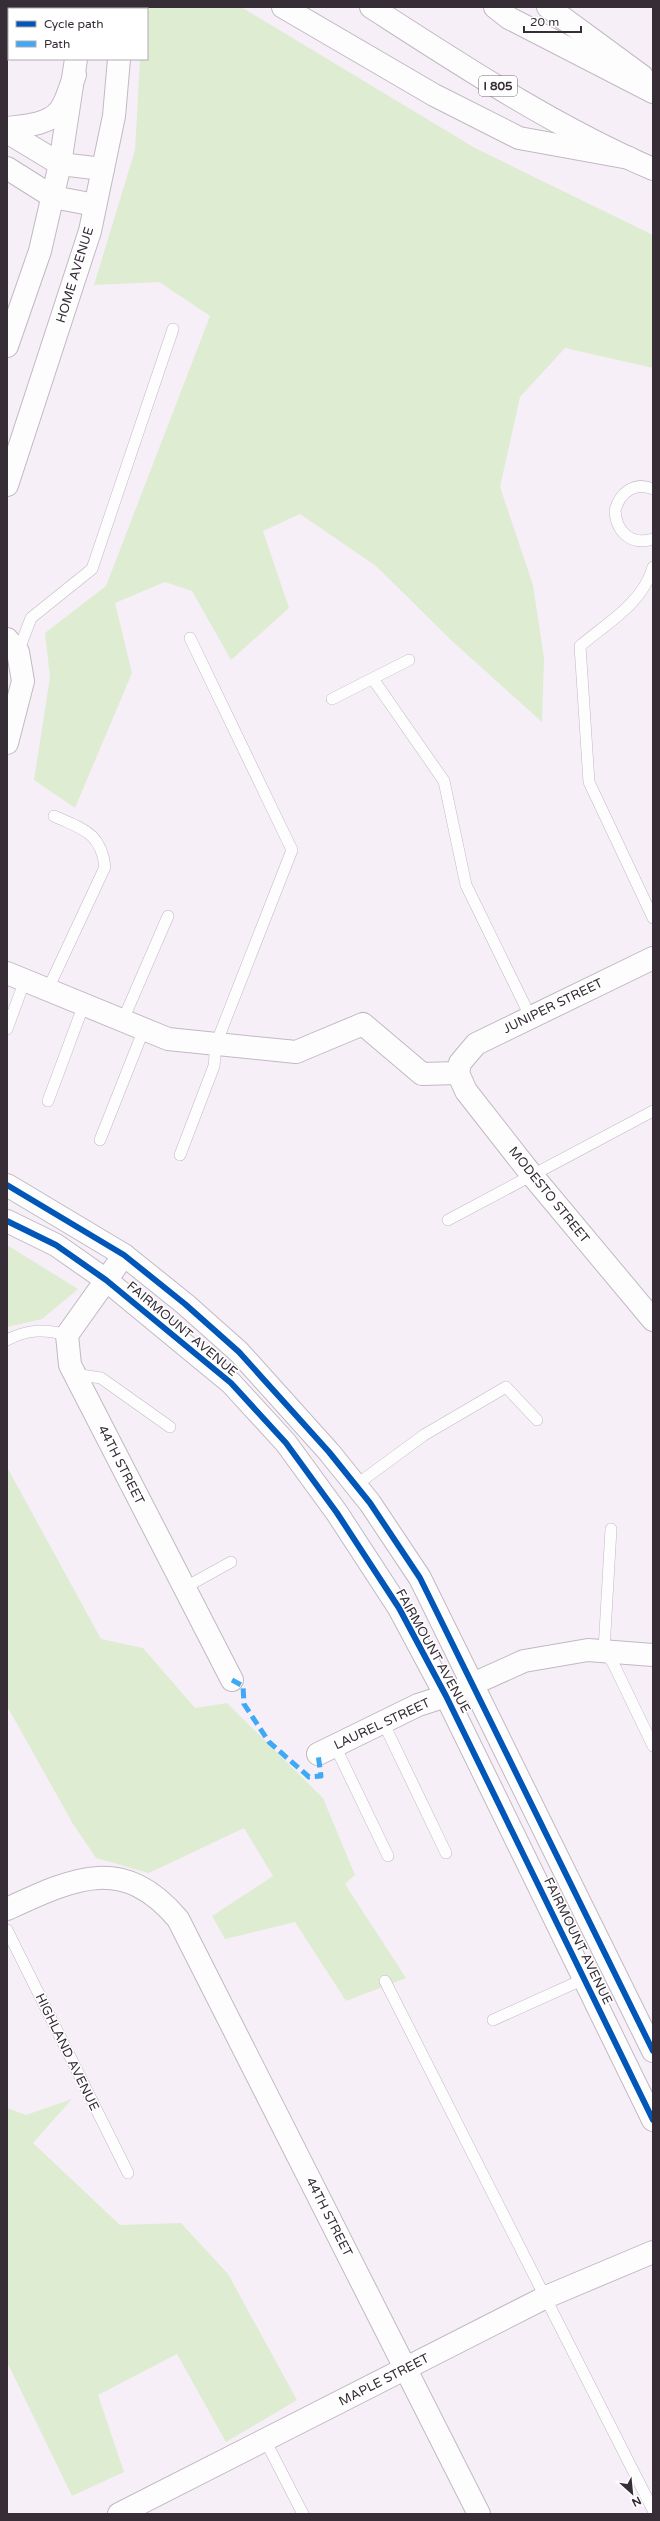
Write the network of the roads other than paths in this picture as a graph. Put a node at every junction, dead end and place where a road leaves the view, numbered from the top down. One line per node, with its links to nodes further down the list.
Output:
1 (283, 7): 11 (main road)
2 (371, 7): 11 (main road, I 805)
3 (495, 7): 8 (main road)
4 (548, 7): 7 (main road)
5 (119, 60): 14 (main road, HOME AVENUE)
6 (75, 67): 9 (main road); 12 (main road)
7 (653, 83)
8 (653, 92)
9 (7, 128)
10 (7, 132): 12 (main road)
11 (629, 158): 15 (main road, I 805)
12 (60, 164): 14 (main road); 16 (main road)
13 (7, 168): 16 (main road)
14 (102, 169): 17 (main road, HOME AVENUE)
15 (653, 169)
16 (52, 197): 17 (main road); 19 (main road)
17 (95, 205): 20 (main road, HOME AVENUE)
18 (173, 329): 25 (lane)
19 (8, 341)
20 (7, 485)
21 (653, 489): 22 (lane)
22 (653, 541)
23 (653, 567): 32 (lane)
24 (190, 638): 41 (lane)
25 (13, 646): 29 (main road)
26 (409, 660): 27 (lane)
27 (373, 679): 28 (lane); 37 (lane)
28 (332, 699)
29 (7, 743)
30 (54, 816): 35 (lane)
31 (168, 916): 38 (lane)
32 (653, 918)
33 (653, 958): 37 (main road, JUNIPER STREET)
34 (16, 976): 35 (main road); 39 (lane)
35 (48, 989): 36 (main road)
36 (84, 1004): 38 (main road); 43 (lane)
37 (530, 1016): 42 (main road, JUNIPER STREET)
38 (123, 1020): 40 (main road)
39 (7, 1029)
40 (144, 1029): 41 (main road); 45 (lane)
41 (216, 1044): 42 (main road); 46 (lane)
42 (459, 1068): 47 (main road, MODESTO STREET)
43 (48, 1101)
44 (653, 1111): 47 (lane)
45 (100, 1140)
46 (180, 1155)
47 (531, 1174): 49 (lane); 53 (main road, MODESTO STREET)
48 (7, 1185): 51 (main road, FAIRMOUNT AVENUE)
49 (448, 1220)
50 (7, 1221): 52 (main road, FAIRMOUNT AVENUE)
51 (124, 1255): 52 (main road); 59 (main road, FAIRMOUNT AVENUE)
52 (106, 1280): 54 (main road); 67 (main road, FAIRMOUNT AVENUE)
53 (653, 1320)
54 (67, 1335): 55 (lane); 56 (main road, 44TH STREET)
55 (7, 1340)
56 (74, 1374): 58 (lane); 62 (main road, 44TH STREET)
57 (537, 1420): 59 (lane)
58 (170, 1427)
59 (356, 1485): 66 (main road, FAIRMOUNT AVENUE)
60 (611, 1529): 63 (lane)
61 (231, 1562): 62 (lane)
62 (184, 1588): 65 (main road, 44TH STREET)
63 (604, 1650): 64 (main road, LAUREL STREET); 66 (main road, LAUREL STREET); 69 (lane)
64 (653, 1655)
65 (232, 1680)
66 (473, 1684): 67 (main road, LAUREL STREET); 78 (main road, FAIRMOUNT AVENUE)
67 (446, 1696): 68 (main road, LAUREL STREET); 75 (main road, FAIRMOUNT AVENUE)
68 (383, 1722): 70 (main road, LAUREL STREET); 71 (lane)
69 (653, 1746)
70 (327, 1750): 72 (lane)
71 (446, 1853)
72 (388, 1856)
73 (7, 1908): 83 (main road, 44TH STREET)
74 (7, 1930): 80 (lane, HIGHLAND AVENUE)
75 (584, 1979): 77 (lane); 79 (main road, FAIRMOUNT AVENUE)
76 (385, 1981): 82 (lane)
77 (493, 2020)
78 (653, 2051)
79 (653, 2120)
80 (128, 2174)
81 (653, 2252): 82 (main road, MAPLE STREET)
82 (546, 2297): 83 (main road, MAPLE STREET); 85 (lane)
83 (406, 2370): 84 (main road, MAPLE STREET); 88 (main road, 44TH STREET)
84 (265, 2440): 86 (main road, MAPLE STREET); 87 (lane)
85 (653, 2510)
86 (119, 2514)
87 (303, 2514)
88 (479, 2514)

